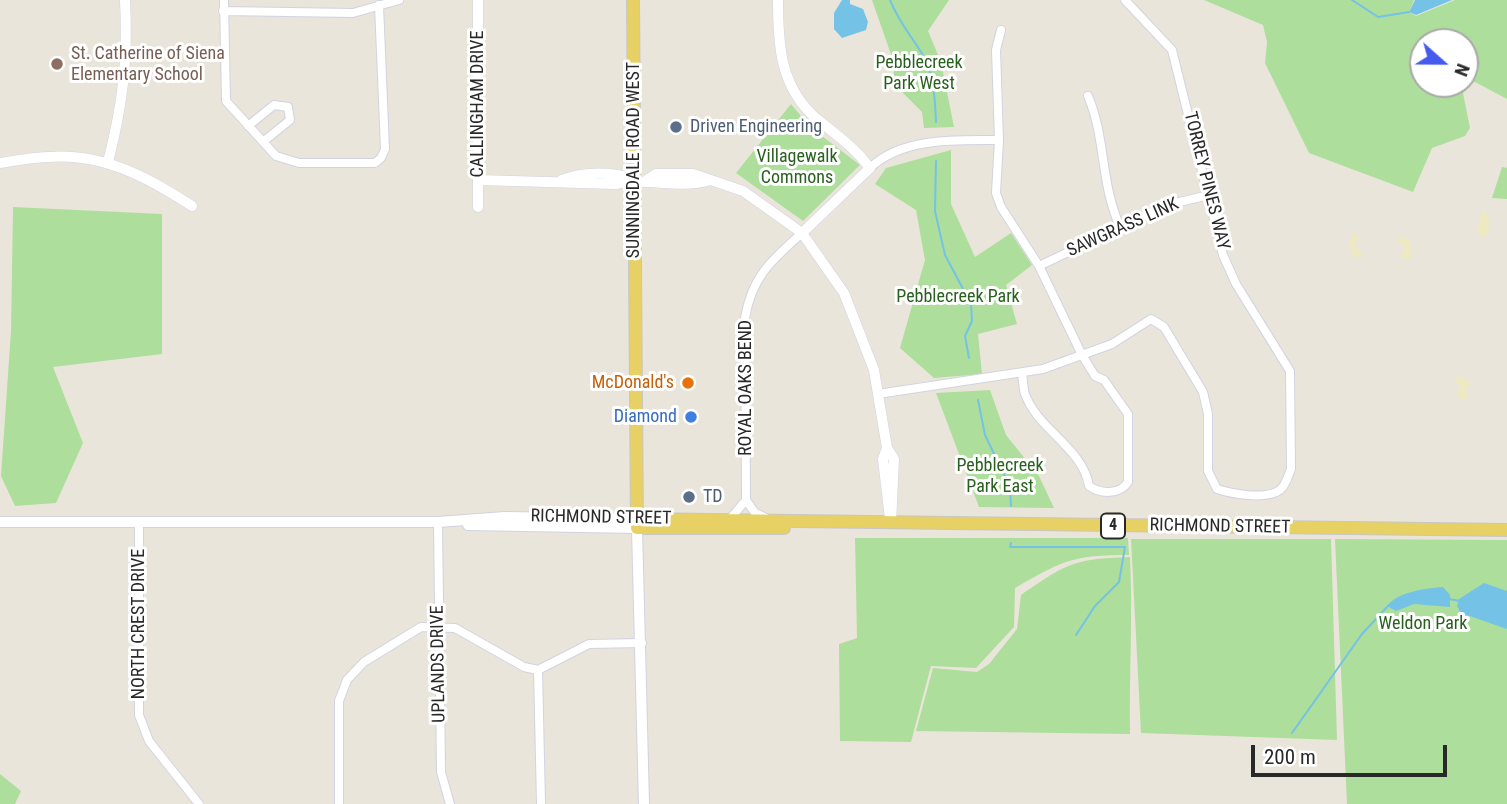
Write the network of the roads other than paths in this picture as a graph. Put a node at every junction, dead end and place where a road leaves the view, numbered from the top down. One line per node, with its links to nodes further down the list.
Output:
1 (125, 0): 15 (street)
2 (224, 0): 9 (street)
3 (399, 0): 8 (street)
4 (478, 0): 18 (street, CALLINGHAM DRIVE)
5 (633, 0): 19 (main road, SUNNINGDALE ROAD WEST)
6 (778, 0): 17 (street)
7 (1125, 0): 20 (street, TORREY PINES WAY)
8 (379, 5): 9 (street); 13 (street)
9 (223, 11): 12 (street)
10 (1001, 30): 14 (street)
11 (1088, 96): 23 (street)
12 (248, 126): 13 (street); 13 (street)
13 (264, 141)
14 (999, 141): 17 (street, ROYAL OAKS BEND); 25 (street)
15 (108, 162): 16 (street); 21 (street)
16 (0, 163)
17 (870, 168): 24 (street, ROYAL OAKS BEND)
18 (478, 180): 19 (street); 22 (street, CALLINGHAM DRIVE)
19 (641, 180): 24 (street); 35 (main road, SUNNINGDALE ROAD WEST)
20 (1209, 195): 23 (street, SAWGRASS LINK); 26 (street, TORREY PINES WAY)
21 (192, 206)
22 (478, 207)
23 (1120, 227): 25 (street, SAWGRASS LINK)
24 (802, 233): 28 (street); 29 (street, ROYAL OAKS BEND)
25 (1040, 266): 26 (street)
26 (1082, 355): 27 (street, TORREY PINES WAY); 27 (street)
27 (1022, 372): 28 (street, TORREY PINES WAY)
28 (878, 394): 36 (street)
29 (746, 500): 30 (street); 31 (street)
30 (730, 519): 31 (main road, RICHMOND STREET / 4); 35 (main road, RICHMOND STREET / 4)
31 (768, 519): 36 (main road, RICHMOND STREET / 4)
32 (0, 522): 33 (main road, RICHMOND STREET)
33 (139, 522): 34 (main road, RICHMOND STREET); 41 (street, NORTH CREST DRIVE)
34 (438, 522): 35 (main road, RICHMOND STREET); 38 (street, UPLANDS DRIVE)
35 (640, 523): 36 (main road, RICHMOND STREET); 39 (main road)
36 (891, 523): 37 (main road, RICHMOND STREET / 4)
37 (1507, 530)
38 (438, 626): 40 (street); 43 (street); 44 (street, UPLANDS DRIVE)
39 (642, 643): 40 (street); 46 (main road)
40 (538, 670): 45 (street)
41 (191, 799): 42 (street, NORTH CREST DRIVE)
42 (199, 804)
43 (339, 804)
44 (450, 804)
45 (541, 804)
46 (644, 804)

